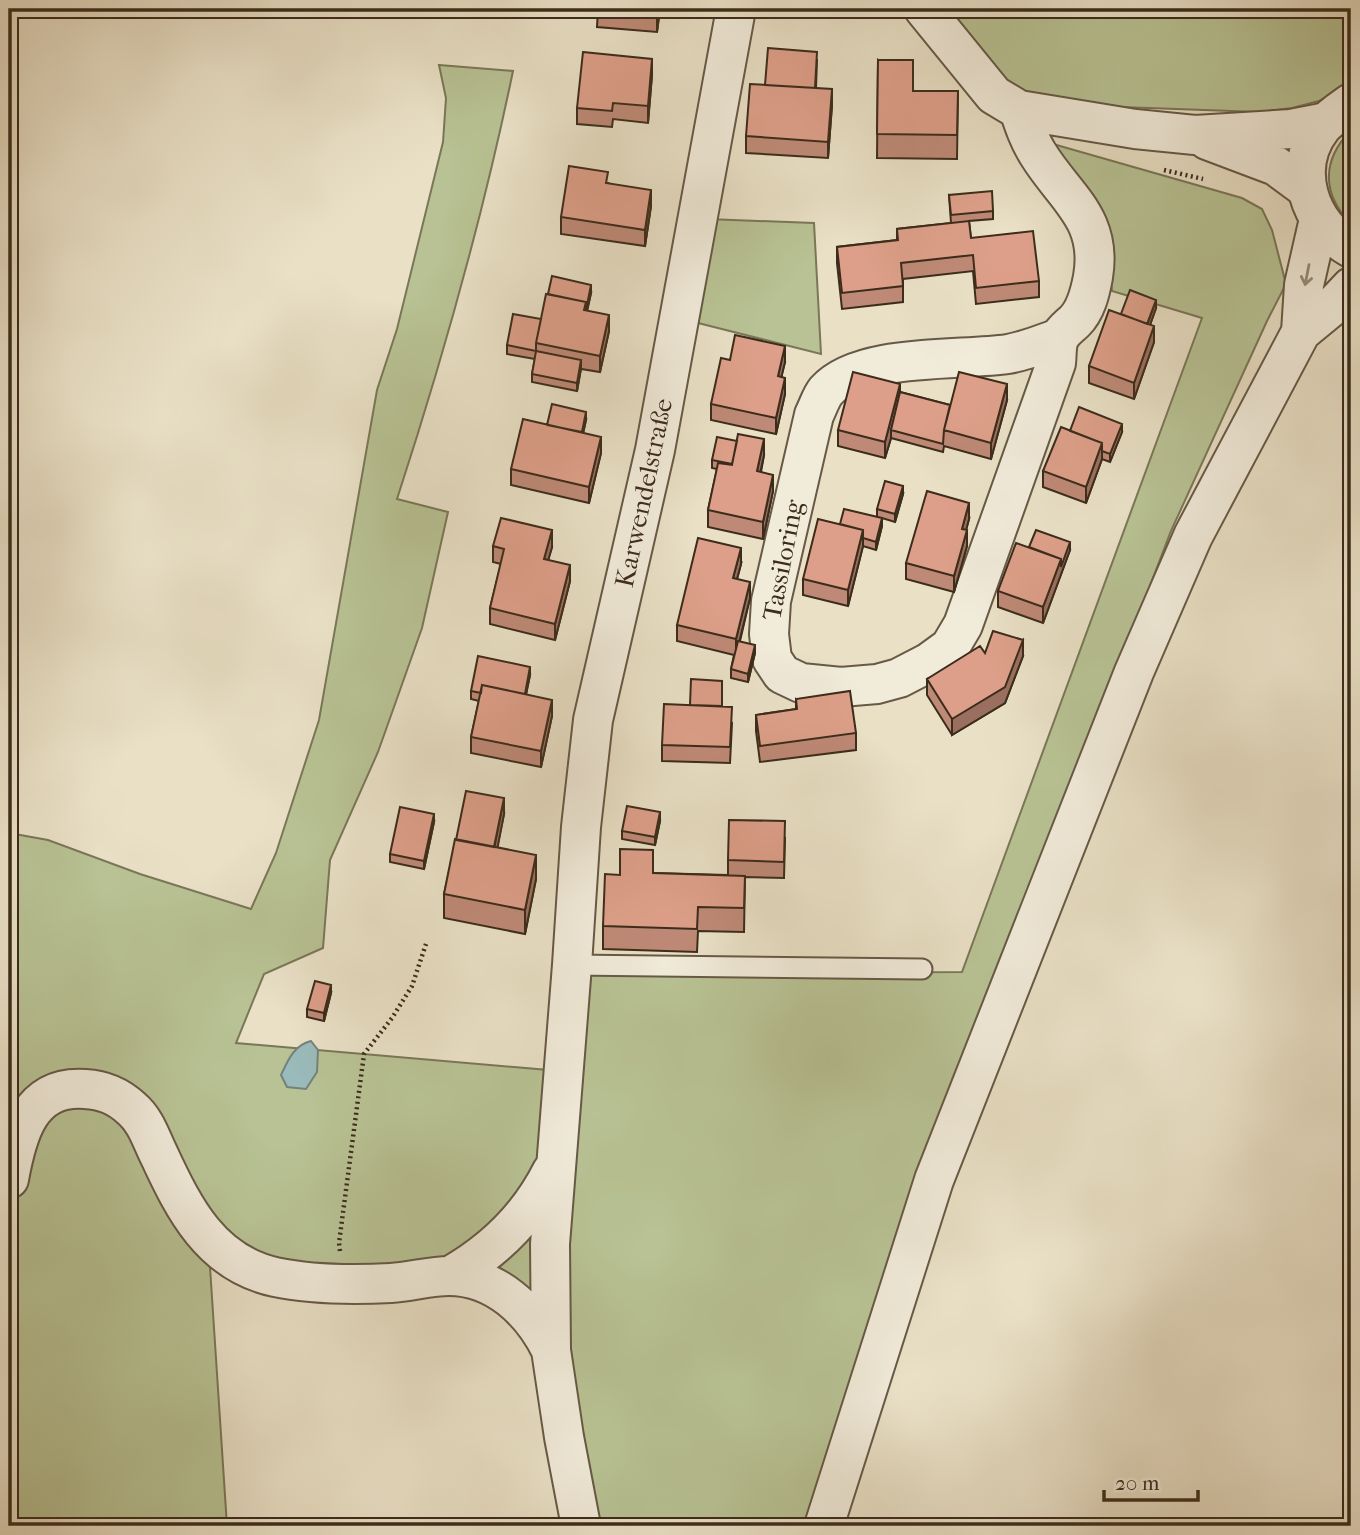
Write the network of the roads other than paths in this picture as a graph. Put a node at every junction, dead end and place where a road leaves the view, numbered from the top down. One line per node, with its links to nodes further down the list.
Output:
1 (736, 9): 12 (street, Karwendelstraße)
2 (924, 9): 3 (street)
3 (1019, 110): 5 (street); 10 (street, Tassiloring)
4 (1339, 112): 5 (street); 6 (street)
5 (1195, 135): 6 (street)
6 (1313, 204): 7 (street); 9 (street, one-way to 9)
7 (1351, 248)
8 (1351, 287): 9 (street)
9 (1301, 332): 18 (street)
10 (1059, 338): 10 (street, Tassiloring)
11 (922, 969): 12 (lane)
12 (571, 972): 13 (street, Karwendelstraße)
13 (555, 1166): 15 (street); 16 (street, Karwendelstraße)
14 (9, 1179): 15 (street)
15 (450, 1276): 16 (street)
16 (551, 1350): 17 (street)
17 (581, 1526)
18 (824, 1526)

